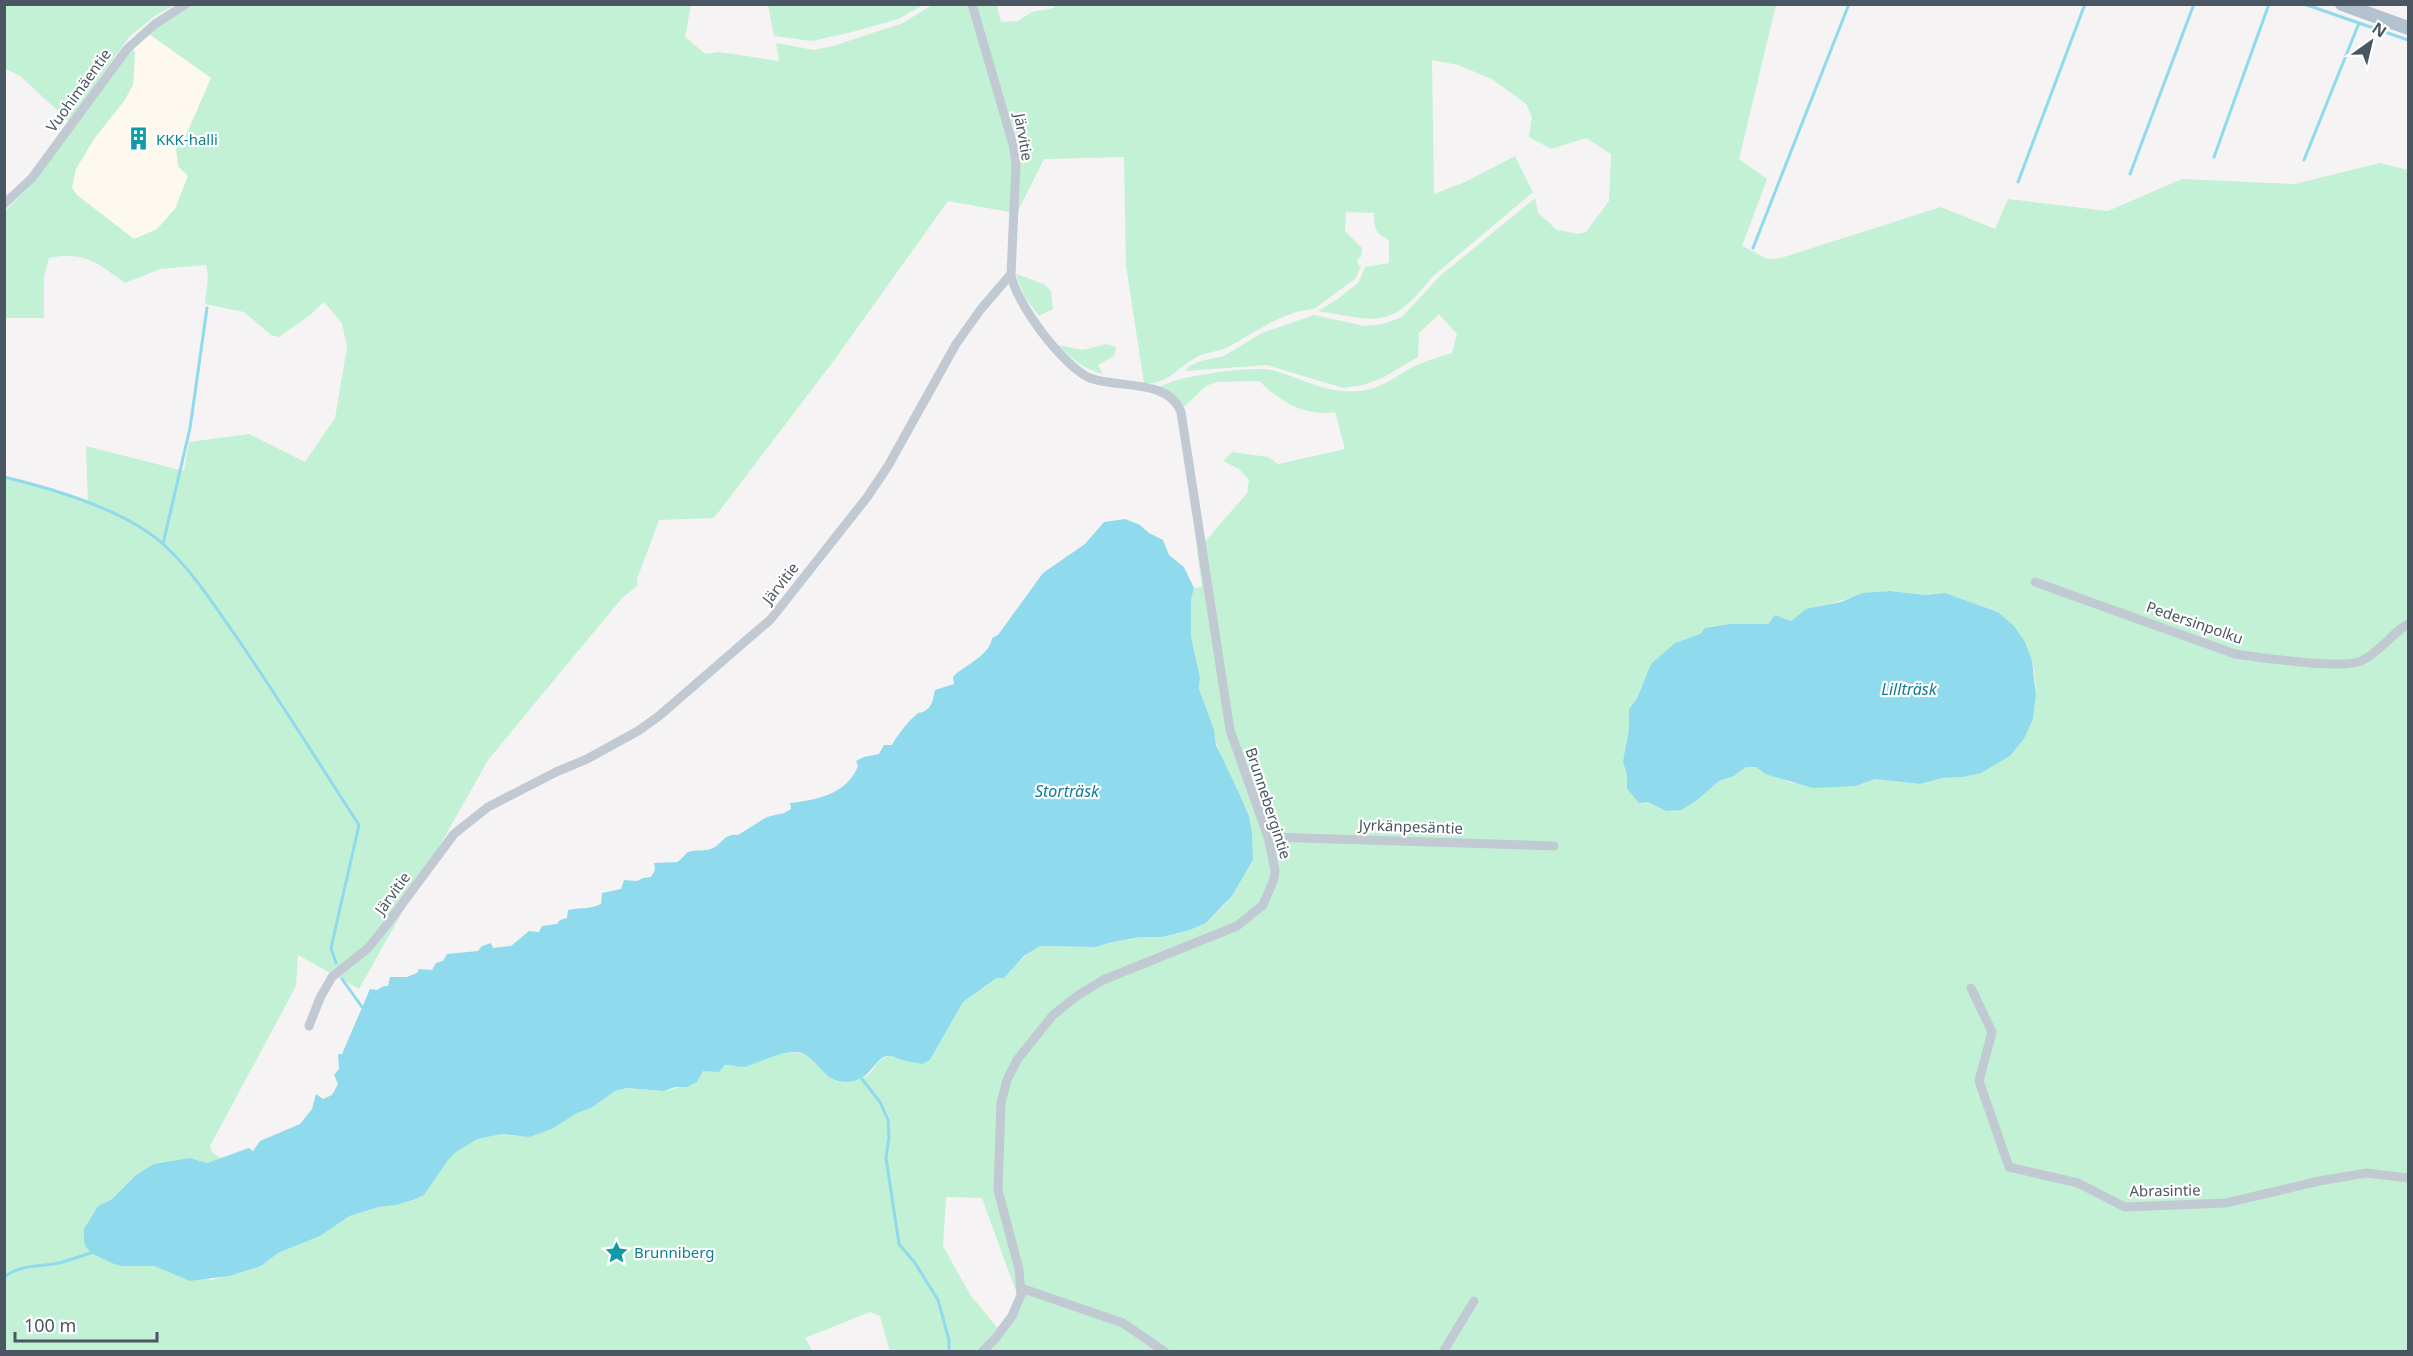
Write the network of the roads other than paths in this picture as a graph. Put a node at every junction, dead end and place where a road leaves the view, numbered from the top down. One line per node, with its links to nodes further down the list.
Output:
1 (186, 4): 5 (street, Vuohimäentie)
2 (972, 4): 6 (street, Järvitie)
3 (2342, 4): 4 (main road)
4 (2409, 28)
5 (4, 204)
6 (1011, 274): 9 (street, Brunnebergintie); 12 (street, Järvitie)
7 (2035, 582): 8 (street, Pedersinpolku)
8 (2409, 624)
9 (1268, 837): 10 (street, Jyrkänpesäntie); 14 (street, Brunnebergintie)
10 (1554, 846)
11 (1971, 988): 13 (street, Abrasintie)
12 (309, 1026)
13 (2409, 1178)
14 (1021, 1288): 16 (street, Brunnebergintie); 17 (street)
15 (1474, 1300): 18 (street)
16 (982, 1352)
17 (1165, 1352)
18 (1443, 1352)

